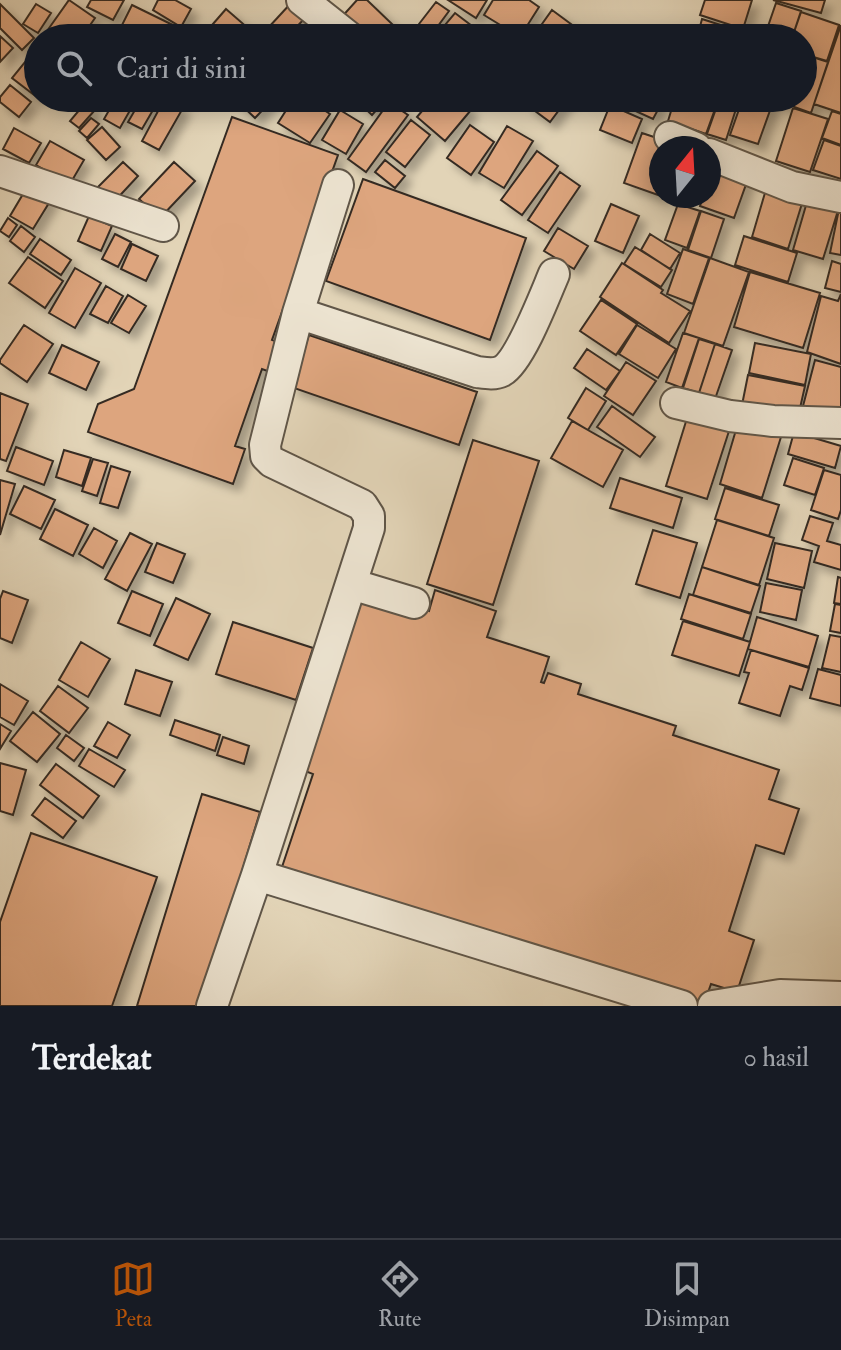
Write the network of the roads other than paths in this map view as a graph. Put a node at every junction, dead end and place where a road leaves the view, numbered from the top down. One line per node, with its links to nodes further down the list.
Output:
1 (302, 0): 2 (street)
2 (332, 24)
3 (721, 159): 6 (street)
4 (0, 171): 7 (street)
5 (338, 185): 9 (street)
6 (841, 197)
7 (163, 226)
8 (554, 274): 9 (street)
9 (298, 313): 12 (street)
10 (676, 403): 11 (street)
11 (841, 423)
12 (351, 584): 13 (street); 14 (street)
13 (414, 603)
14 (257, 875): 16 (street); 17 (street)
15 (841, 997): 18 (street)
16 (212, 1006)
17 (682, 1006)
18 (713, 1006)

